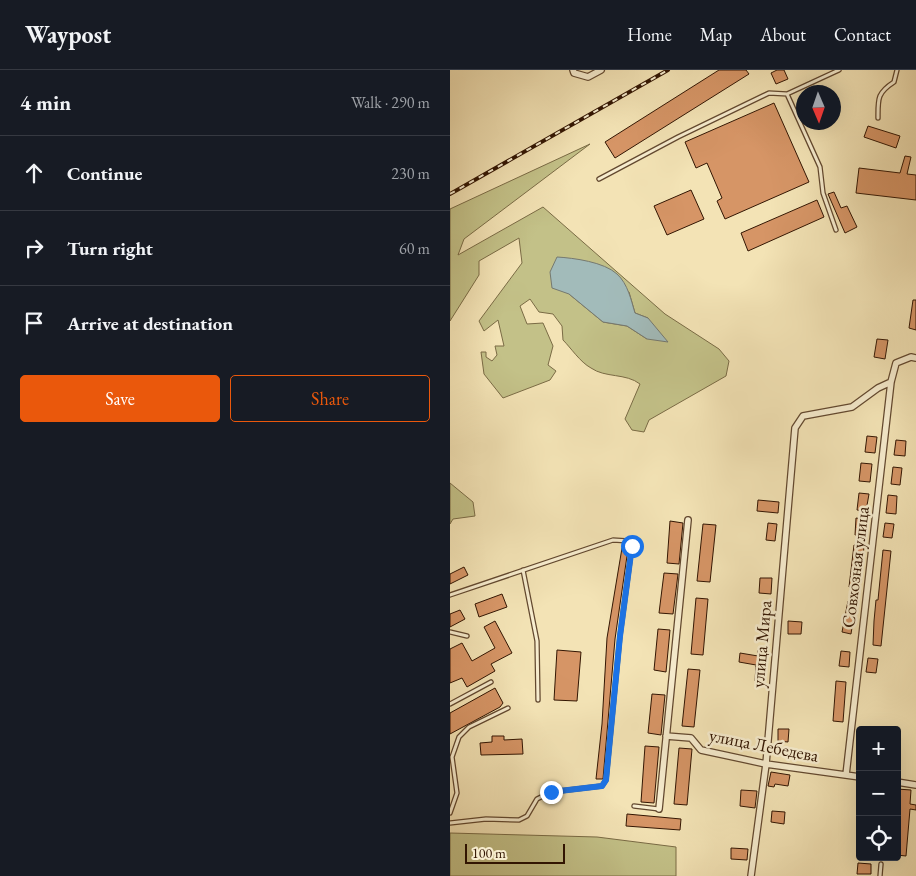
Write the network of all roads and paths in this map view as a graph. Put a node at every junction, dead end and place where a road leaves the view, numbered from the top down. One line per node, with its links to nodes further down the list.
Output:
1 (573, 70): 2 (street)
2 (601, 70)
3 (839, 70): 5 (lane)
4 (897, 70): 6 (lane)
5 (787, 94): 7 (lane); 8 (lane)
6 (878, 118)
7 (599, 179)
8 (836, 230)
9 (916, 358): 10 (street, Совхозная улица)
10 (891, 382): 21 (street, улица Мира); 22 (street, Совхозная улица)
11 (688, 520): 20 (street)
12 (523, 570): 13 (lane); 17 (lane); 30 (lane)
13 (450, 594)
14 (450, 632): 15 (lane)
15 (467, 636)
16 (492, 682): 18 (lane)
17 (538, 700)
18 (450, 704)
19 (508, 708): 24 (lane)
20 (666, 736): 21 (street, улица Лебедева); 28 (street)
21 (766, 764): 22 (street, улица Лебедева); 32 (street, улица Мира)
22 (846, 775): 23 (street, улица Лебедева)
23 (856, 776)
24 (452, 779): 29 (lane)
25 (901, 783): 26 (street)
26 (916, 785)
27 (634, 806): 28 (lane)
28 (659, 809)
29 (450, 813)
30 (450, 823)
31 (881, 864): 33 (lane)
32 (751, 876)
33 (880, 876)

